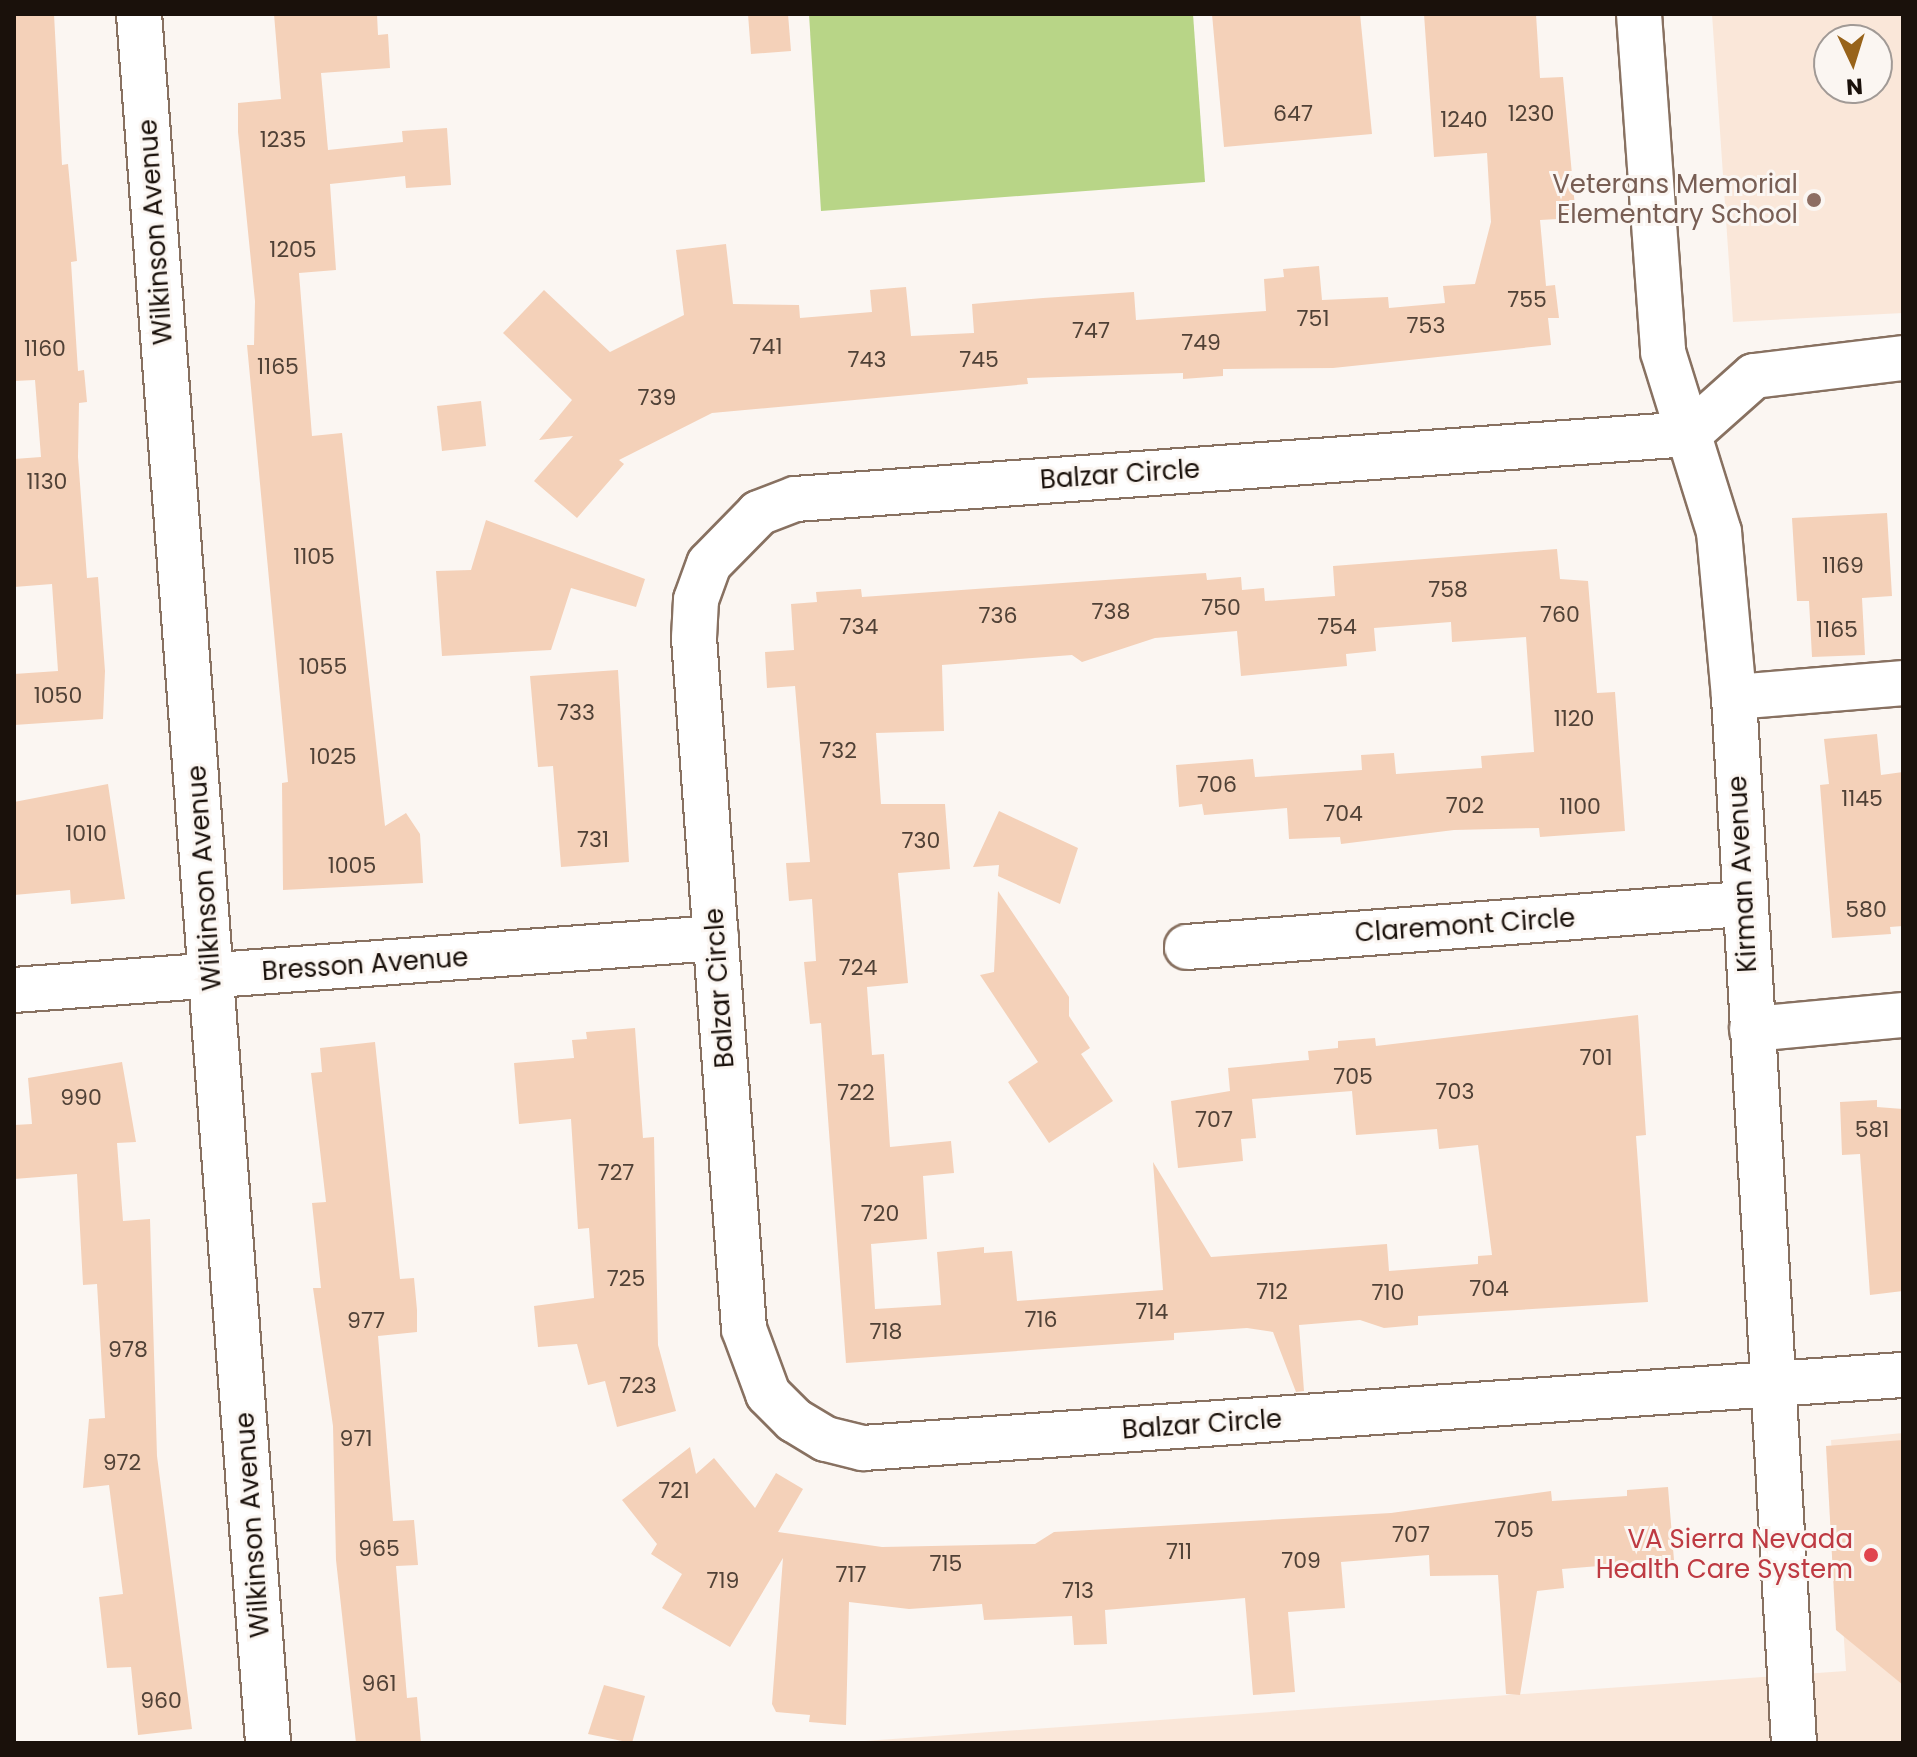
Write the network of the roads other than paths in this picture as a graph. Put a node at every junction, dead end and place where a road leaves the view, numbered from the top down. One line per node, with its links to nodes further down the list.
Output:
1 (139, 14): 10 (street, Wilkinson Avenue)
2 (1639, 14): 4 (street, Kirman Avenue)
3 (1903, 358): 4 (street)
4 (1689, 434): 6 (street, Kirman Avenue); 8 (street, Balzar Circle)
5 (1903, 683): 6 (street)
6 (1734, 697): 7 (street, Kirman Avenue)
7 (1742, 904): 9 (street, Claremont Circle); 13 (street, Kirman Avenue)
8 (716, 938): 10 (street, Bresson Avenue); 15 (street, Balzar Circle)
9 (1187, 947)
10 (213, 976): 11 (street, Bresson Avenue); 16 (street, Wilkinson Avenue)
11 (14, 990)
12 (1903, 1015): 13 (street)
13 (1752, 1029): 15 (street, Kirman Avenue)
14 (1903, 1375): 15 (street, Balzar Circle)
15 (1770, 1386): 17 (street, Kirman Avenue)
16 (268, 1743)
17 (1794, 1743)

